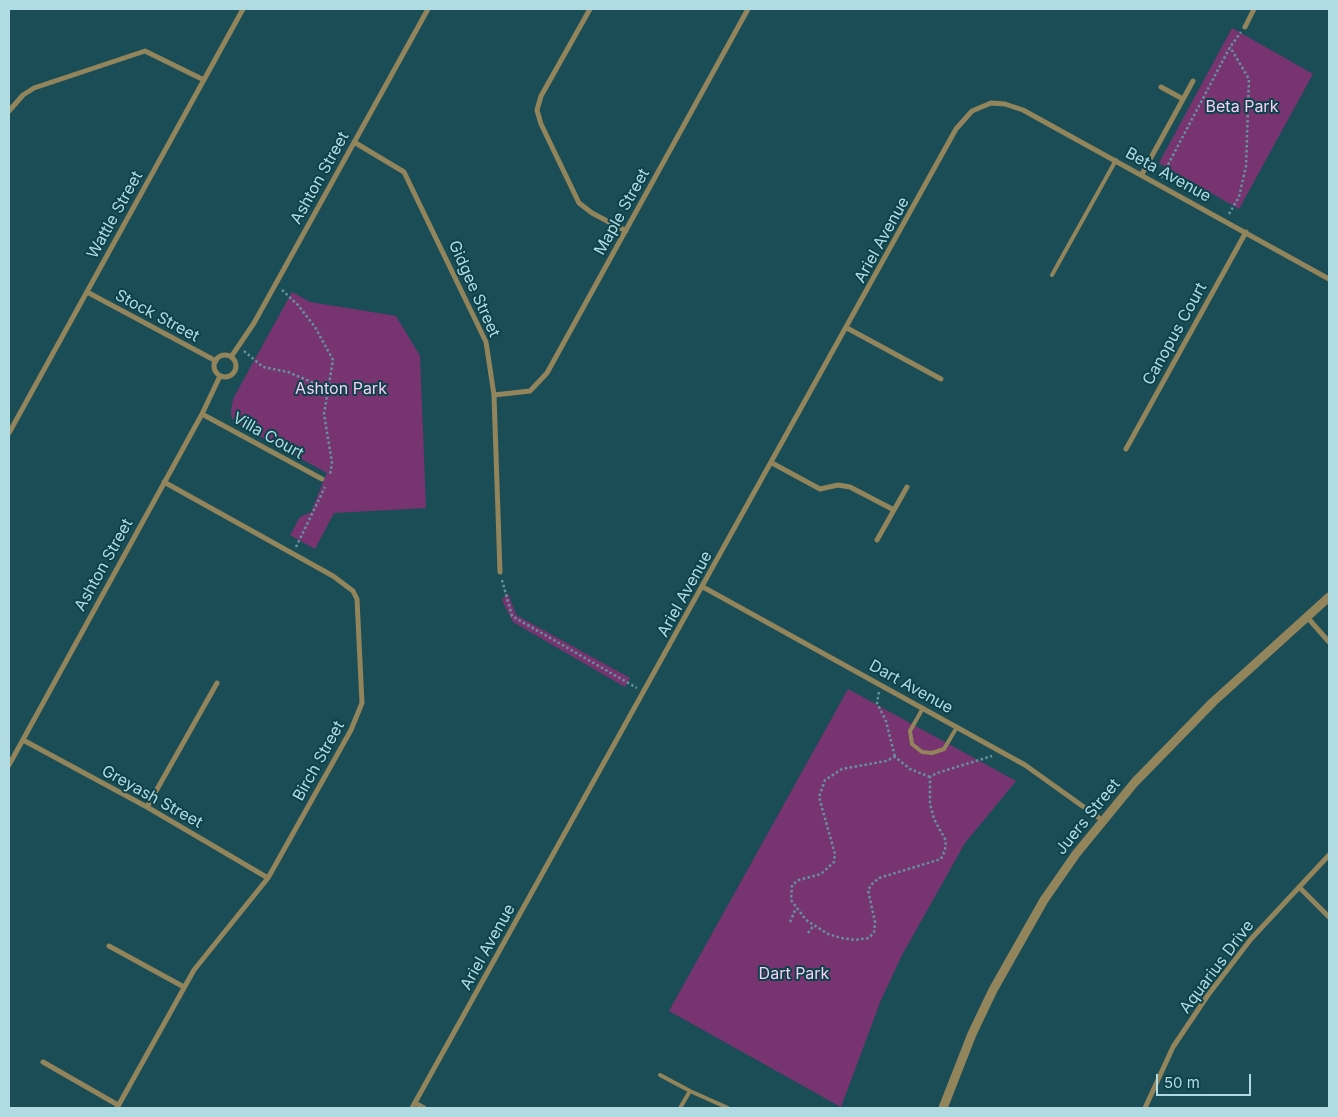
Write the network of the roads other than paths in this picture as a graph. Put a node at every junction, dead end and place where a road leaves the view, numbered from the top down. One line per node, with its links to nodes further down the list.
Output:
1 (243, 9): 7 (street, Wattle Street)
2 (428, 9): 13 (street, Ashton Street)
3 (590, 9): 16 (street)
4 (748, 9): 16 (street, Maple Street)
5 (1254, 9): 6 (street)
6 (1245, 27)
7 (204, 80): 12 (street); 20 (street, Wattle Street)
8 (1193, 80): 10 (street)
9 (1161, 87): 10 (street)
10 (1183, 99): 15 (street)
11 (991, 103): 14 (street, Beta Avenue); 21 (street, Ariel Avenue)
12 (9, 111)
13 (354, 142): 22 (street, Ashton Street); 26 (street, Gidgee Street)
14 (1116, 160): 15 (street, Beta Avenue); 18 (lane)
15 (1142, 174): 17 (street, Beta Avenue)
16 (626, 231): 26 (street, Maple Street)
17 (1246, 232): 19 (street, Beta Avenue); 29 (street, Canopus Court)
18 (1052, 275)
19 (1329, 279)
20 (87, 292): 23 (street, Stock Street); 28 (street, Wattle Street)
21 (847, 328): 25 (street); 30 (street, Ariel Avenue)
22 (231, 357): 23 (street); 24 (street)
23 (216, 361): 24 (street)
24 (220, 376): 27 (street, Ashton Street)
25 (941, 379)
26 (494, 395): 36 (street, Gidgee Street)
27 (202, 414): 31 (street, Villa Court); 32 (street, Ashton Street)
28 (9, 432)
29 (1126, 449)
30 (772, 463): 34 (street); 37 (street, Ariel Avenue)
31 (322, 479)
32 (164, 482): 44 (street, Ashton Street); 49 (street, Birch Street)
33 (907, 487): 34 (street)
34 (894, 510): 35 (street)
35 (877, 540)
36 (500, 572)
37 (703, 587): 42 (street, Dart Avenue); 57 (street, Ariel Avenue)
38 (1329, 597): 39 (street, Juers Street)
39 (1306, 617): 40 (street); 47 (street, Juers Street)
40 (1329, 642)
41 (217, 683): 46 (street)
42 (922, 708): 43 (street, Dart Avenue); 43 (lane)
43 (957, 727): 47 (street, Dart Avenue)
44 (23, 740): 45 (street, Ashton Street); 46 (street, Greyash Street)
45 (9, 766)
46 (148, 807): 49 (street, Greyash Street)
47 (1102, 820): 62 (street, Juers Street)
48 (1329, 855): 50 (street, Aquarius Drive)
49 (268, 878): 53 (street, Birch Street)
50 (1299, 887): 51 (street); 63 (street, Aquarius Drive)
51 (1329, 917)
52 (108, 946): 53 (street)
53 (184, 987): 58 (street, Birch Street)
54 (43, 1062): 58 (street)
55 (660, 1075): 56 (lane)
56 (690, 1090): 60 (lane); 61 (lane)
57 (414, 1106): 59 (street)
58 (117, 1107)
59 (424, 1108)
60 (680, 1108)
61 (728, 1108)
62 (943, 1108)
63 (1145, 1108)

